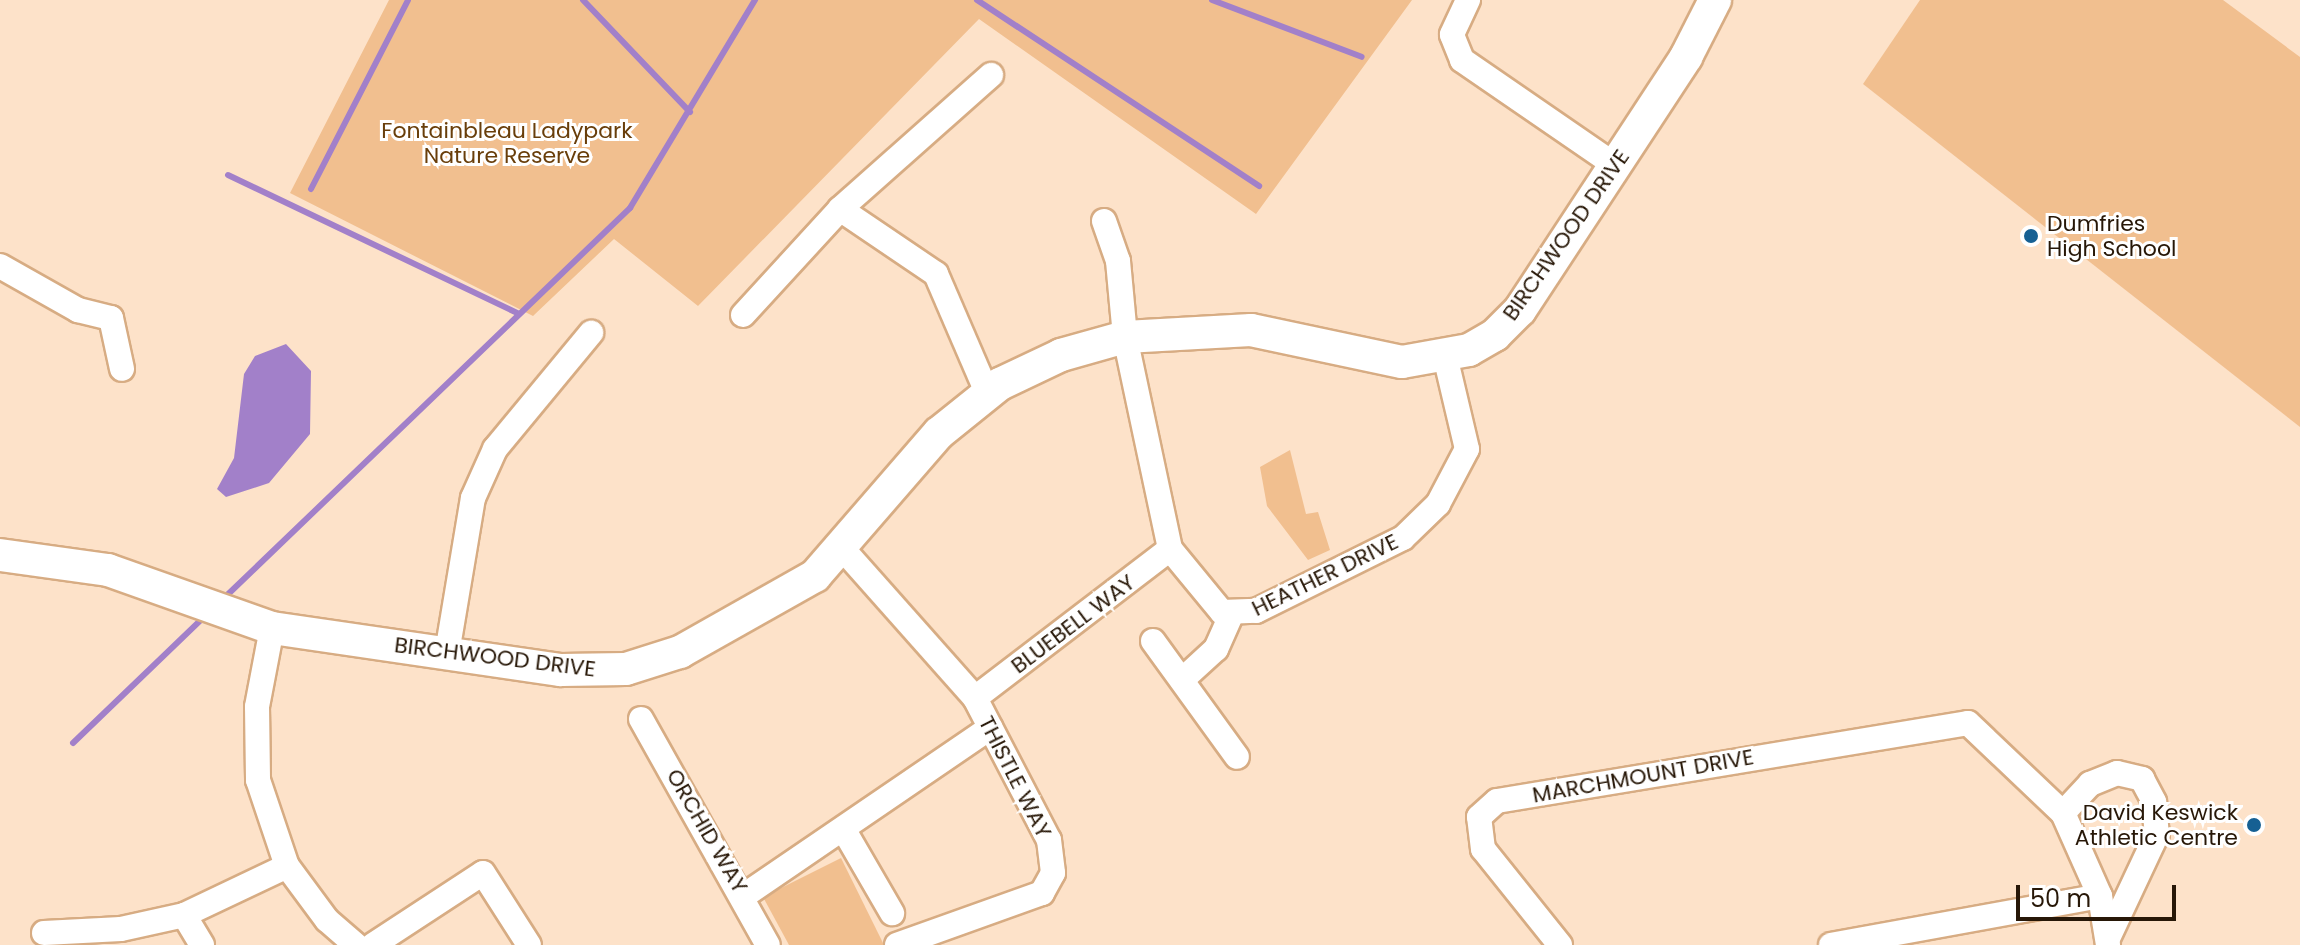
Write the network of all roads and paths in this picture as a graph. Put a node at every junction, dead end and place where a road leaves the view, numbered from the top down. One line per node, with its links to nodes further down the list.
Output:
1 (1468, 0): 4 (street)
2 (1715, 0): 4 (street, BIRCHWOOD DRIVE)
3 (991, 75): 5 (street)
4 (1615, 165): 11 (street, BIRCHWOOD DRIVE)
5 (840, 209): 8 (street); 13 (street)
6 (1104, 221): 10 (street, HEATHER DRIVE)
7 (0, 266): 12 (street)
8 (743, 315)
9 (591, 333): 20 (street)
10 (1125, 337): 11 (street, BIRCHWOOD DRIVE); 13 (street, BIRCHWOOD DRIVE); 15 (street, HEATHER DRIVE)
11 (1445, 356): 17 (street, HEATHER DRIVE)
12 (122, 369)
13 (988, 395): 14 (street, BIRCHWOOD DRIVE)
14 (841, 547): 20 (street, BIRCHWOOD DRIVE); 22 (street, THISTLE WAY)
15 (1170, 549): 17 (street, HEATHER DRIVE); 22 (street, BLUEBELL WAY)
16 (0, 555): 18 (street, BIRCHWOOD DRIVE)
17 (1231, 615): 21 (street, HEATHER DRIVE)
18 (272, 628): 20 (street, BIRCHWOOD DRIVE); 28 (street)
19 (1153, 641): 21 (street)
20 (447, 653)
21 (1182, 680): 25 (street)
22 (975, 698): 24 (street, THISTLE WAY)
23 (641, 719): 29 (street, ORCHID WAY)
24 (990, 728): 27 (street); 40 (street, THISTLE WAY)
25 (1237, 757)
26 (2063, 813): 30 (street); 34 (street); 41 (street, MARCHMOUNT DRIVE)
27 (845, 832): 29 (street); 31 (street)
28 (287, 866): 32 (street); 36 (street)
29 (745, 895): 39 (street, ORCHID WAY)
30 (2100, 896): 34 (street); 42 (street)
31 (892, 913)
32 (184, 915): 33 (street); 35 (street)
33 (44, 933)
34 (2108, 941)
35 (202, 945)
36 (356, 945)
37 (373, 945): 38 (street)
38 (529, 945)
39 (768, 945)
40 (897, 945)
41 (1560, 945)
42 (1831, 945)

